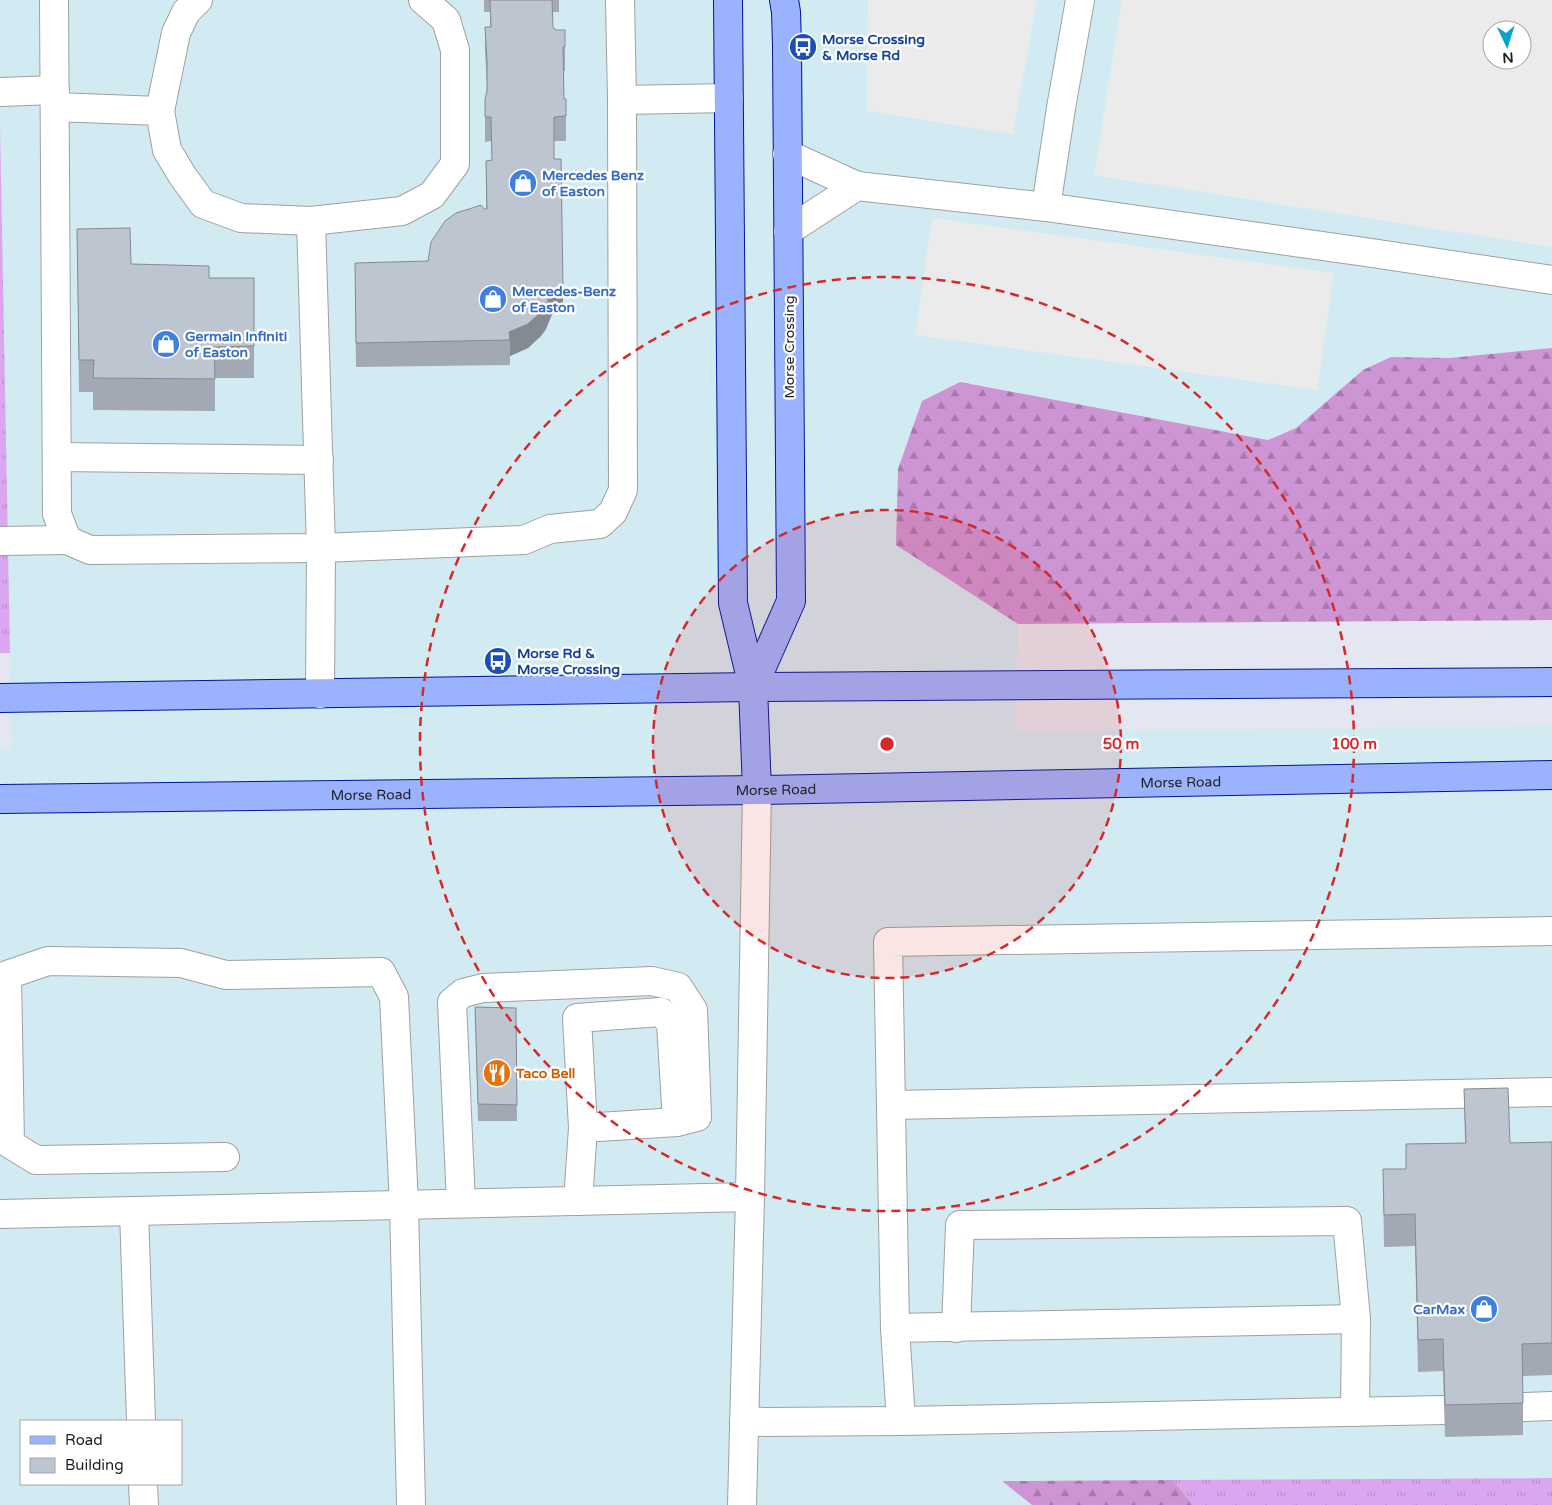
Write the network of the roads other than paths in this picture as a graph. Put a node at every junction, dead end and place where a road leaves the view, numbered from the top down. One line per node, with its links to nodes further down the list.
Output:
1 (54, 0): 10 (lane)
2 (198, 0): 12 (lane)
3 (423, 0): 16 (lane)
4 (620, 0): 11 (lane)
5 (728, 0): 9 (main road, Morse Crossing)
6 (784, 0): 13 (main road, Morse Crossing)
7 (1080, 0): 15 (lane)
8 (0, 92): 10 (lane)
9 (729, 98): 11 (lane); 25 (main road, Morse Crossing)
10 (55, 99): 12 (lane); 19 (lane)
11 (622, 100): 23 (lane)
12 (160, 111): 16 (lane)
13 (787, 154): 14 (lane); 17 (main road, Morse Crossing)
14 (857, 186): 15 (lane); 17 (lane)
15 (1046, 208): 18 (lane)
16 (311, 221): 20 (lane)
17 (788, 231): 25 (main road, Morse Crossing)
18 (1552, 280)
19 (57, 457): 20 (lane); 21 (lane)
20 (318, 460): 23 (lane)
21 (67, 540): 22 (lane); 23 (lane)
22 (0, 541)
23 (321, 548): 26 (lane)
24 (1552, 682): 25 (main road)
25 (753, 687): 26 (main road); 29 (main road, Morse Crossing)
26 (320, 694): 27 (main road)
27 (0, 698)
28 (1552, 775): 29 (main road, Morse Road)
29 (757, 790): 30 (main road, Morse Road); 37 (lane)
30 (0, 799)
31 (1552, 931): 33 (lane)
32 (1552, 1092): 33 (lane)
33 (892, 1105): 44 (lane)
34 (677, 1122): 35 (lane); 35 (lane); 39 (lane)
35 (583, 1128): 38 (lane)
36 (225, 1157): 40 (lane)
37 (750, 1197): 38 (lane); 52 (lane)
38 (578, 1201): 39 (lane)
39 (461, 1203): 40 (lane)
40 (404, 1204): 41 (lane); 55 (lane)
41 (134, 1211): 42 (lane); 50 (lane)
42 (0, 1214)
43 (1356, 1320): 45 (lane); 45 (lane); 49 (lane)
44 (894, 1328): 45 (lane); 51 (lane)
45 (956, 1328)
46 (1552, 1406): 47 (lane)
47 (1523, 1407)
48 (1444, 1410): 49 (lane)
49 (1355, 1412): 51 (lane)
50 (141, 1420)
51 (902, 1421): 52 (lane)
52 (744, 1422): 56 (lane)
53 (143, 1485): 54 (lane)
54 (144, 1505)
55 (411, 1505)
56 (742, 1505)

